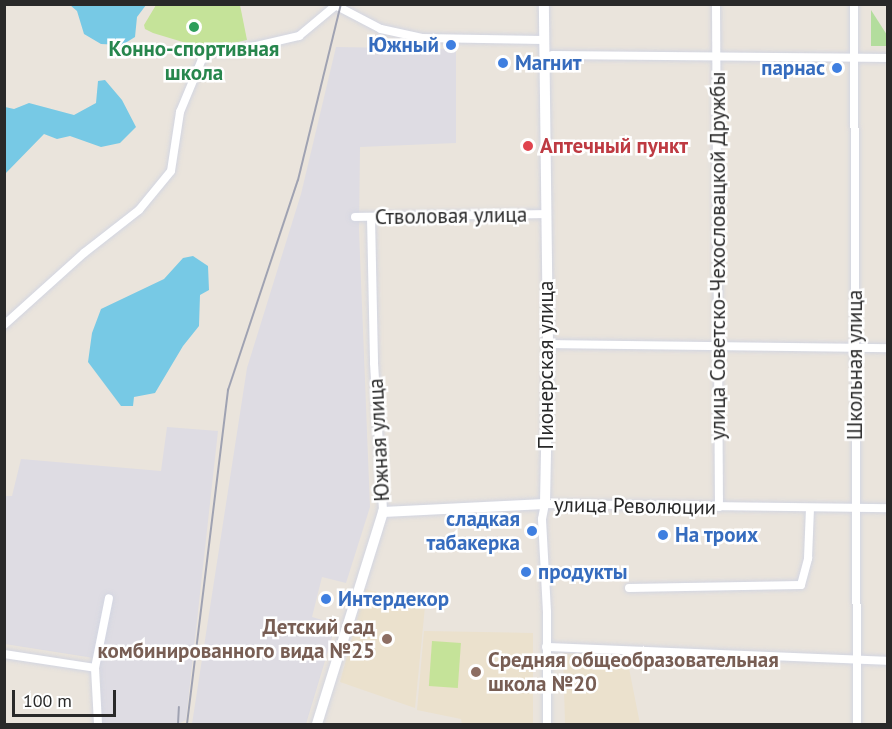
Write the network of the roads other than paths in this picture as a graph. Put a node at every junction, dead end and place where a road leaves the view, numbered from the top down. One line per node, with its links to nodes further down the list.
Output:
1 (544, 4): 5 (street, Пионерская улица)
2 (716, 4): 7 (street, улица Советско-Чехословацкой Дружбы)
3 (854, 4): 8 (street, Школьная улица)
4 (336, 6): 5 (street); 13 (street)
5 (543, 40): 6 (street, Пионерская улица)
6 (545, 57): 7 (street); 10 (street, Пионерская улица)
7 (717, 58): 8 (street); 15 (street, улица Советско-Чехословацкой Дружбы)
8 (855, 58): 9 (street); 16 (street, Школьная улица)
9 (888, 58)
10 (546, 214): 12 (street, Стволовая улица); 14 (street, Пионерская улица)
11 (355, 217): 12 (street, Стволовая улица)
12 (371, 217): 23 (street, Южная улица)
13 (4, 326)
14 (548, 344): 15 (street); 18 (street, Пионерская улица)
15 (719, 348): 16 (street); 19 (street, улица Советско-Чехословацкой Дружбы)
16 (855, 348): 17 (street); 21 (street, Школьная улица)
17 (888, 348)
18 (545, 504): 19 (street, улица Революции); 23 (street, улица Революции); 26 (street, Пионерская улица)
19 (719, 507): 20 (street, улица Революции)
20 (810, 508): 21 (street, улица Революции); 24 (street)
21 (856, 508): 22 (street, улица Революции); 28 (street, Школьная улица)
22 (888, 508)
23 (383, 512): 32 (street, Южная улица)
24 (629, 588)
25 (109, 598): 30 (street)
26 (546, 647): 28 (street); 33 (street, Пионерская улица)
27 (4, 654): 30 (street)
28 (857, 659): 29 (street); 34 (street, Школьная улица)
29 (888, 661)
30 (95, 668): 31 (street)
31 (98, 724)
32 (317, 724)
33 (547, 724)
34 (857, 724)

